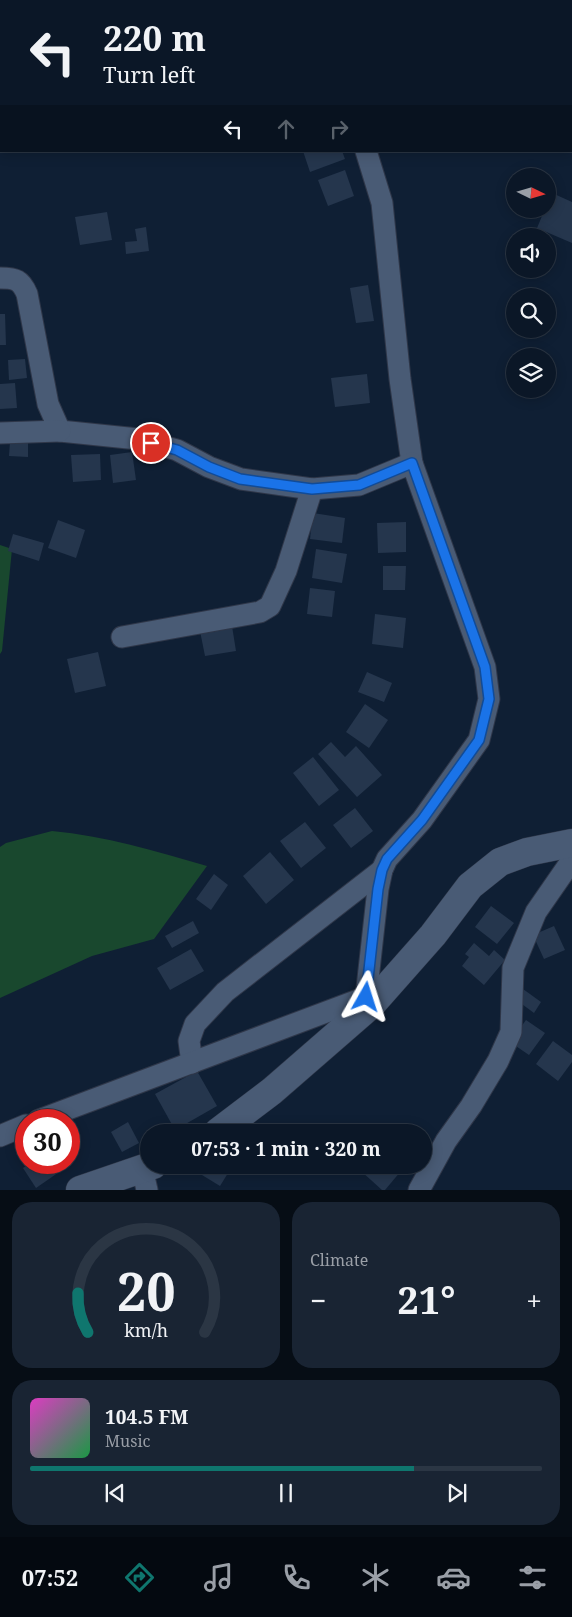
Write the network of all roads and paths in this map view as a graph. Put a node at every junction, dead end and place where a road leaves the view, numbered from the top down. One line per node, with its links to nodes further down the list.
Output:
1 (366, 152): 5 (street)
2 (0, 278): 3 (street)
3 (60, 431): 4 (street); 6 (street)
4 (0, 433)
5 (412, 463): 6 (street); 10 (street)
6 (312, 489): 7 (street)
7 (122, 637)
8 (572, 843): 11 (street)
9 (572, 860): 19 (street)
10 (382, 870): 11 (street); 12 (street)
11 (369, 1000): 12 (street); 14 (street)
12 (192, 1063): 13 (street)
13 (69, 1109)
14 (228, 1124)
15 (15, 1130): 16 (street)
16 (0, 1136)
17 (147, 1174): 18 (street)
18 (80, 1190)
19 (419, 1190)

